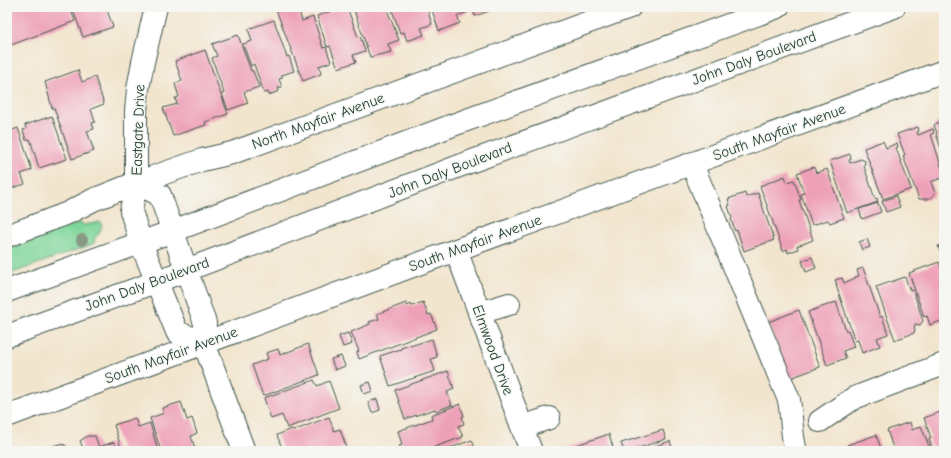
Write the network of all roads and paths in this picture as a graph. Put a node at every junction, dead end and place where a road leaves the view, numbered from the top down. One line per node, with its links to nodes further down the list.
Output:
1 (156, 7): 7 (street, Eastgate Drive)
2 (630, 7): 7 (street, North Mayfair Avenue)
3 (778, 7): 8 (street)
4 (894, 7): 12 (street, John Daly Boulevard)
5 (944, 72): 6 (street, South Mayfair Avenue)
6 (692, 164): 11 (street, South Mayfair Avenue); 26 (street)
7 (136, 183): 8 (street, Eastgate Drive); 9 (street, North Mayfair Avenue); 10 (street, Eastgate Drive)
8 (173, 231): 10 (street); 12 (street, Eastgate Drive)
9 (7, 236)
10 (142, 243): 13 (street, Eastgate Drive); 14 (street)
11 (456, 250): 16 (street, Elmwood Drive); 18 (street, South Mayfair Avenue)
12 (187, 270): 13 (street, John Daly Boulevard); 18 (street, Eastgate Drive)
13 (158, 281): 17 (street, John Daly Boulevard); 18 (street, Eastgate Drive)
14 (7, 291)
15 (509, 304): 16 (street)
16 (479, 313): 23 (street, Elmwood Drive)
17 (7, 336)
18 (204, 343): 20 (street, South Mayfair Avenue); 24 (street)
19 (944, 364): 22 (street)
20 (7, 416)
21 (549, 418): 23 (street)
22 (820, 421)
23 (522, 427): 25 (street, Elmwood Drive)
24 (244, 451)
25 (531, 451)
26 (796, 451)

